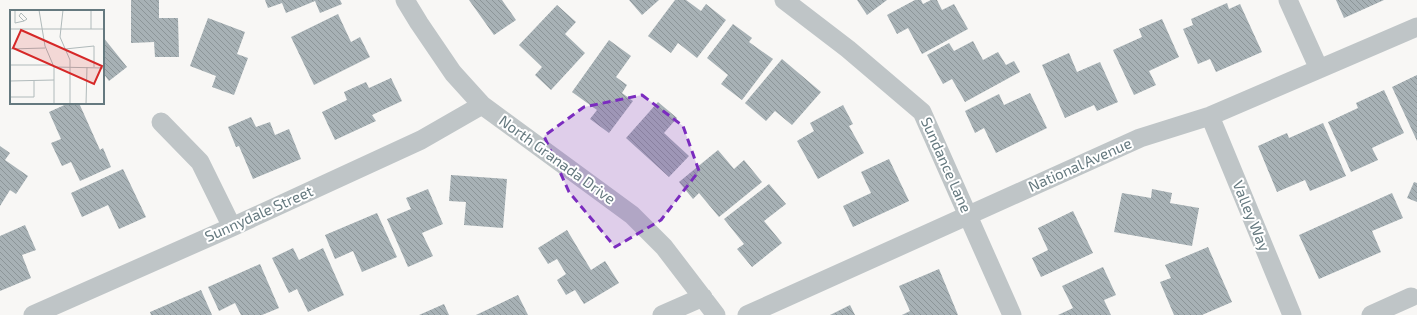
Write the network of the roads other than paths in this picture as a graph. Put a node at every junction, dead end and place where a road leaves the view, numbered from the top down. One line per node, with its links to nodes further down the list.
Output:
1 (405, 0): 6 (street, North Granada Drive)
2 (784, 0): 9 (street, Sundance Lane)
3 (1288, 0): 5 (street)
4 (1417, 26): 5 (street, National Avenue)
5 (1318, 69): 7 (street, National Avenue)
6 (482, 105): 10 (street, Sunnydale Street); 11 (street, North Granada Drive)
7 (1210, 116): 9 (street, National Avenue); 18 (street, Valley Way)
8 (161, 122): 10 (street)
9 (968, 215): 16 (street, National Avenue); 17 (street, Sundance Lane)
10 (232, 226): 13 (street, Sunnydale Street)
11 (703, 297): 14 (street); 15 (street, North Granada Drive)
12 (1411, 297): 19 (street)
13 (33, 315)
14 (662, 315)
15 (716, 315)
16 (747, 315)
17 (1012, 315)
18 (1292, 315)
19 (1370, 315)

